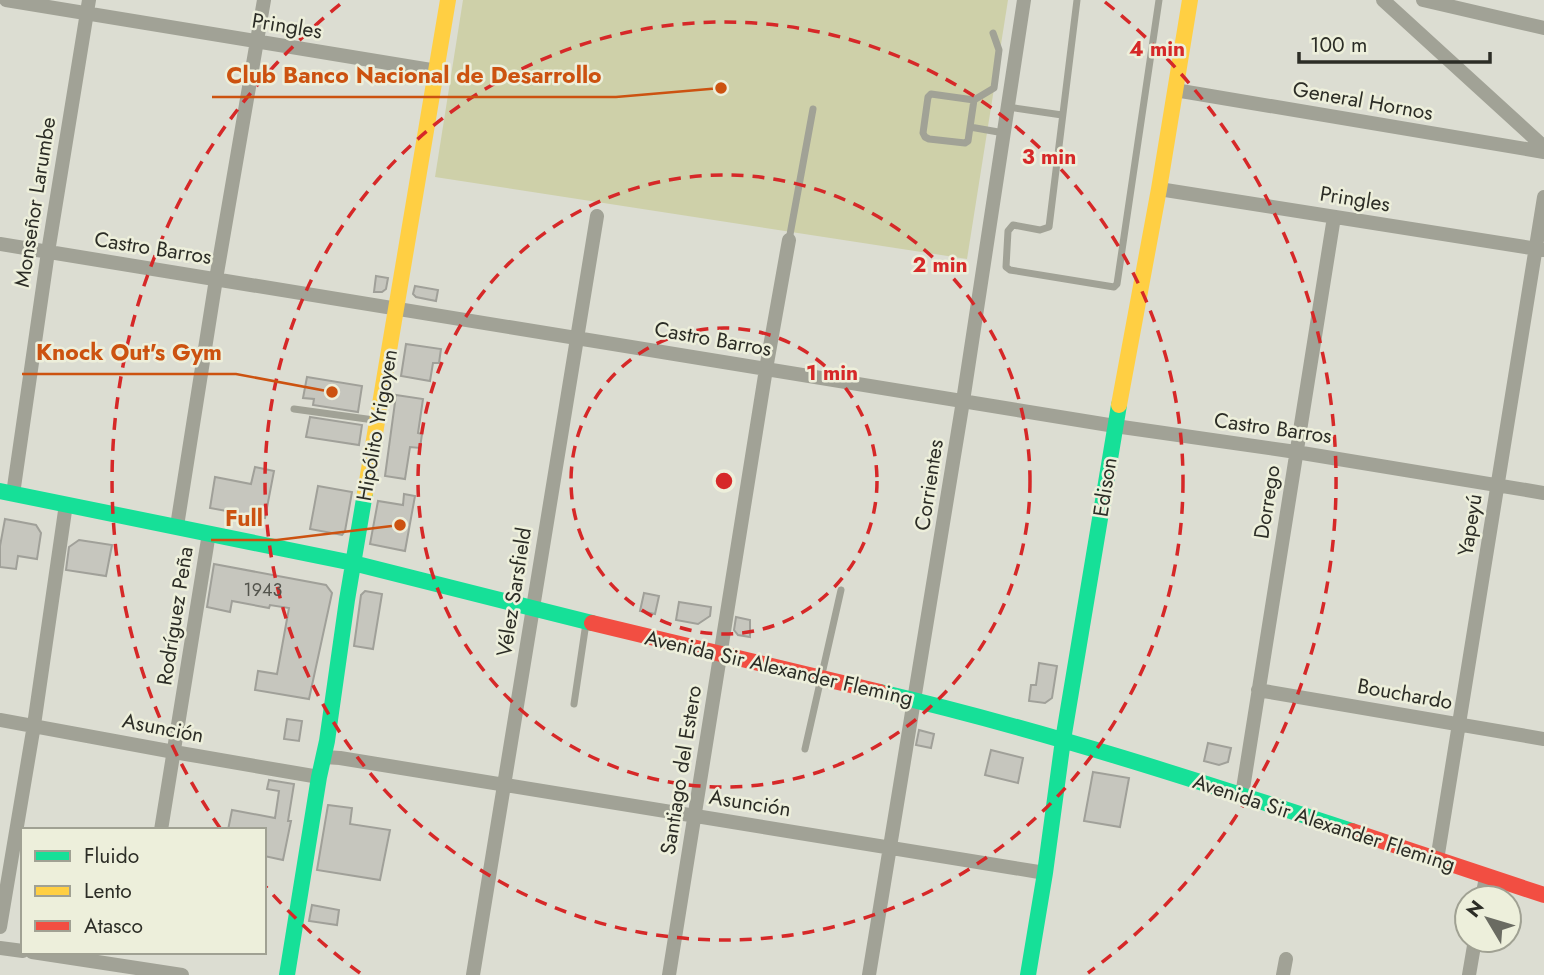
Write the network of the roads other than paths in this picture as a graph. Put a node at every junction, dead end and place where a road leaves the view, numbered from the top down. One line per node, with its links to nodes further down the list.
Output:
1 (6, 0): 10 (street, Pringles)
2 (264, 0): 13 (street, Rodríguez Peña)
3 (448, 0): 14 (street, Hipólito Yrigoyen)
4 (1024, 0): 17 (street, Corrientes)
5 (1077, 0): 19 (lane)
6 (1158, 0): 19 (lane)
7 (1190, 0): 15 (street, Edison)
8 (1383, 0): 22 (street)
9 (1423, 0): 11 (street)
10 (88, 6): 13 (street, Pringles); 31 (street, Monseñor Larumbe)
11 (1544, 28)
12 (993, 33): 16 (lane)
13 (257, 43): 14 (street, Pringles); 32 (street, Rodríguez Peña)
14 (437, 71): 33 (street, Hipólito Yrigoyen)
15 (1175, 90): 23 (street, General Hornos); 24 (street, Edison)
16 (974, 100): 20 (lane); 20 (lane)
17 (1008, 107): 19 (lane); 21 (street, Corrientes)
18 (813, 109): 28 (lane)
19 (1062, 116)
20 (970, 127): 21 (lane)
21 (1004, 133): 36 (street, Corrientes)
22 (1544, 147)
23 (1544, 152)
24 (1159, 189): 27 (street, Pringles); 39 (street, Edison)
25 (1544, 197): 30 (street, Yapeyú)
26 (597, 216): 34 (street, Vélez Sarsfield)
27 (1334, 217): 30 (street, Pringles); 40 (street, Dorrego)
28 (789, 240): 35 (street, Santiago del Estero)
29 (0, 244): 31 (street, Castro Barros)
30 (1540, 249): 41 (street, Yapeyú)
31 (48, 252): 32 (street, Castro Barros); 42 (street, Monseñor Larumbe)
32 (216, 279): 33 (street, Castro Barros); 45 (street, Rodríguez Peña)
33 (397, 309): 34 (street, Castro Barros); 38 (street, Hipólito Yrigoyen)
34 (576, 337): 35 (street, Castro Barros); 49 (street, Vélez Sarsfield)
35 (766, 369): 36 (street, Castro Barros); 51 (street, Santiago del Estero)
36 (964, 401): 39 (street, Castro Barros); 54 (street, Corrientes)
37 (294, 409): 38 (lane)
38 (378, 421): 47 (street, Hipólito Yrigoyen)
39 (1115, 426): 40 (street, Castro Barros); 60 (street, Edison)
40 (1296, 452): 41 (street, Castro Barros); 53 (street, Dorrego)
41 (1498, 484): 43 (street, Castro Barros); 58 (street, Yapeyú)
42 (7, 492): 44 (street, Avenida Sir Alexander Fleming)
43 (1544, 493)
44 (66, 503): 45 (street, Avenida Sir Alexander Fleming); 57 (street)
45 (177, 526): 46 (street, Avenida Sir Alexander Fleming)
46 (209, 533): 47 (street, Avenida Sir Alexander Fleming); 62 (street, Rodríguez Peña)
47 (353, 564): 49 (street, Avenida Sir Alexander Fleming); 63 (street, Hipólito Yrigoyen)
48 (841, 590): 52 (lane)
49 (532, 609): 50 (street, Avenida Sir Alexander Fleming); 65 (street, Vélez Sarsfield)
50 (586, 622): 51 (street, Avenida Sir Alexander Fleming); 55 (lane)
51 (720, 654): 52 (street, Avenida Sir Alexander Fleming); 67 (street, Santiago del Estero)
52 (821, 678): 54 (street, Avenida Sir Alexander Fleming); 61 (lane)
53 (1258, 690): 58 (street, Bouchardo); 66 (street, Dorrego)
54 (915, 700): 60 (street, Avenida Sir Alexander Fleming); 69 (street, Corrientes)
55 (574, 704)
56 (0, 720): 57 (street, Asunción)
57 (34, 725): 62 (street, Asunción); 75 (street)
58 (1459, 725): 59 (street, Bouchardo); 70 (street, Yapeyú)
59 (1544, 739)
60 (1063, 740): 66 (street, Avenida Sir Alexander Fleming); 71 (street, Edison)
61 (805, 749)
62 (174, 752): 64 (street, Asunción); 68 (street, Rodríguez Peña)
63 (324, 757): 64 (street, Hipólito Yrigoyen); 65 (street, Asunción)
64 (319, 777): 83 (street, Hipólito Yrigoyen)
65 (504, 784): 67 (street, Asunción); 84 (street, Vélez Sarsfield)
66 (1242, 795): 70 (street, Avenida Sir Alexander Fleming)
67 (695, 816): 69 (street, Asunción); 85 (street, Santiago del Estero)
68 (161, 828)
69 (890, 847): 71 (street, Asunción); 86 (street, Corrientes)
70 (1437, 860): 72 (street, Avenida Sir Alexander Fleming)
71 (1045, 873): 87 (street, Edison)
72 (1486, 877): 73 (street); 74 (street, Avenida Sir Alexander Fleming)
73 (1485, 884)
74 (1544, 895)
75 (0, 927)
76 (0, 948): 77 (street)
77 (21, 951)
78 (43, 954): 81 (street)
79 (1473, 954): 89 (street)
80 (1286, 959): 88 (street)
81 (137, 971): 82 (street)
82 (183, 975)
83 (288, 975)
84 (473, 975)
85 (669, 975)
86 (869, 975)
87 (1028, 975)
88 (1283, 975)
89 (1469, 975)

